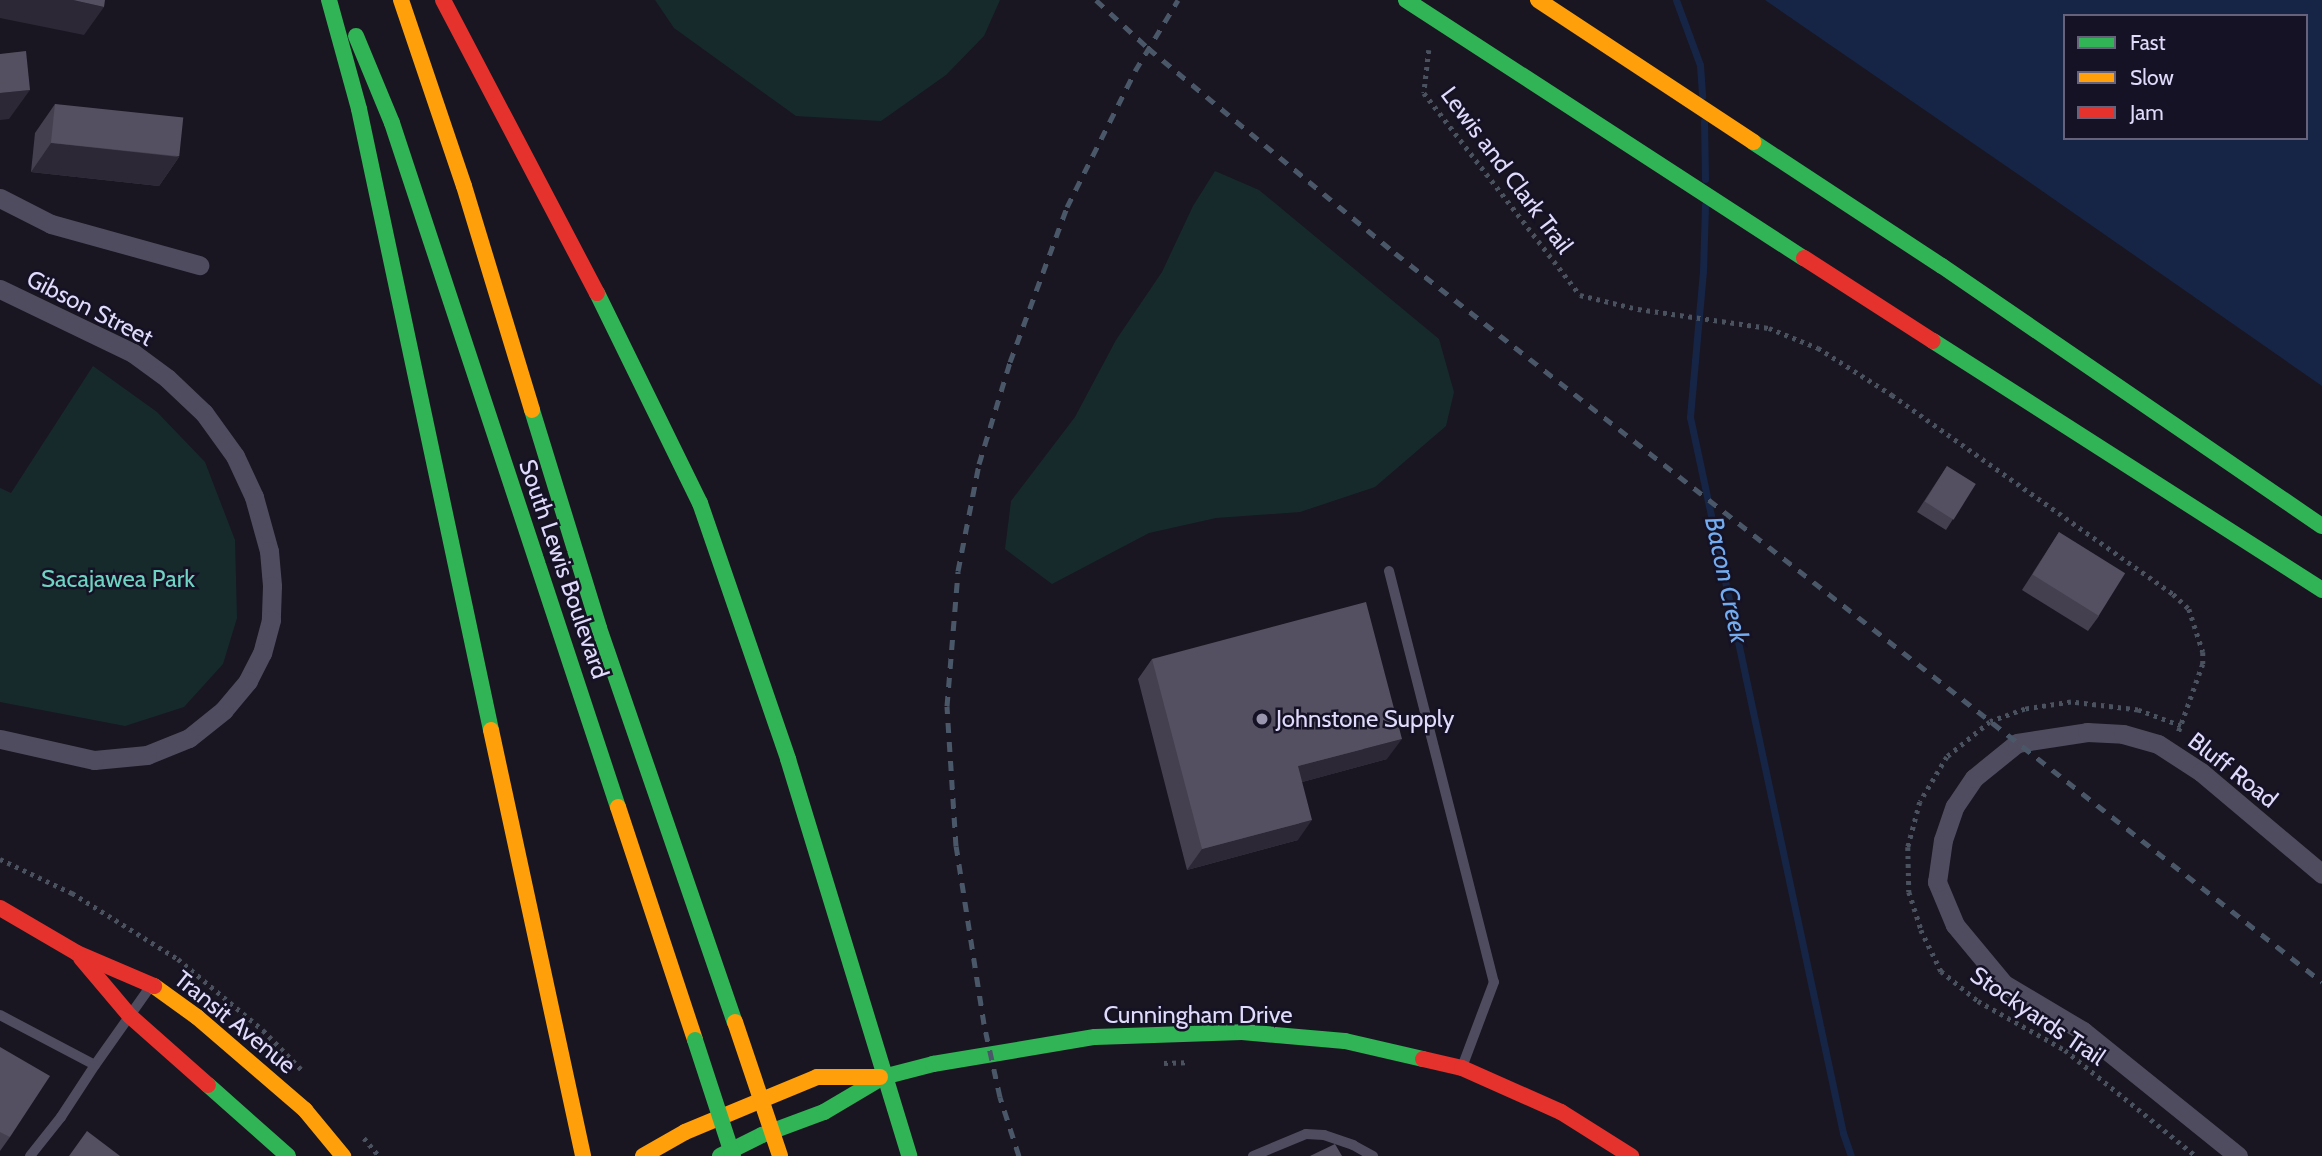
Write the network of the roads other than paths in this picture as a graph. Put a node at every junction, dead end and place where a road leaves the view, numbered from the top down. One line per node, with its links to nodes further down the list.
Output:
1 (329, 0): 27 (main road)
2 (341, 0): 30 (main road, South Lewis Boulevard, bridge)
3 (401, 0): 31 (main road, South Lewis Boulevard, bridge)
4 (443, 0): 22 (main road)
5 (1406, 0): 12 (main road, bridge)
6 (1538, 0): 10 (main road)
7 (0, 198): 8 (street)
8 (199, 265)
9 (0, 289): 13 (street, Gibson Street)
10 (2322, 526)
11 (1389, 571): 21 (lane)
12 (2322, 590)
13 (0, 739)
14 (2322, 874): 35 (street, Bluff Road)
15 (0, 908): 16 (main road, Transit Avenue)
16 (77, 953): 17 (main road, Transit Avenue); 19 (main road, Transit Avenue)
17 (152, 984): 19 (lane); 26 (main road, Transit Avenue)
18 (0, 1015): 20 (lane)
19 (130, 1016): 20 (lane); 25 (main road, Transit Avenue)
20 (95, 1065): 24 (lane)
21 (1462, 1068): 22 (main road, Cunningham Drive); 23 (main road, Cunningham Drive)
22 (883, 1077): 28 (main road); 29 (main road, Cunningham Drive); 32 (main road)
23 (1620, 1153)
24 (30, 1156)
25 (288, 1156)
26 (343, 1156)
27 (583, 1156)
28 (643, 1156)
29 (720, 1156)
30 (733, 1156)
31 (780, 1156)
32 (909, 1156)
33 (1253, 1156): 34 (lane)
34 (1373, 1156)
35 (2238, 1156)

